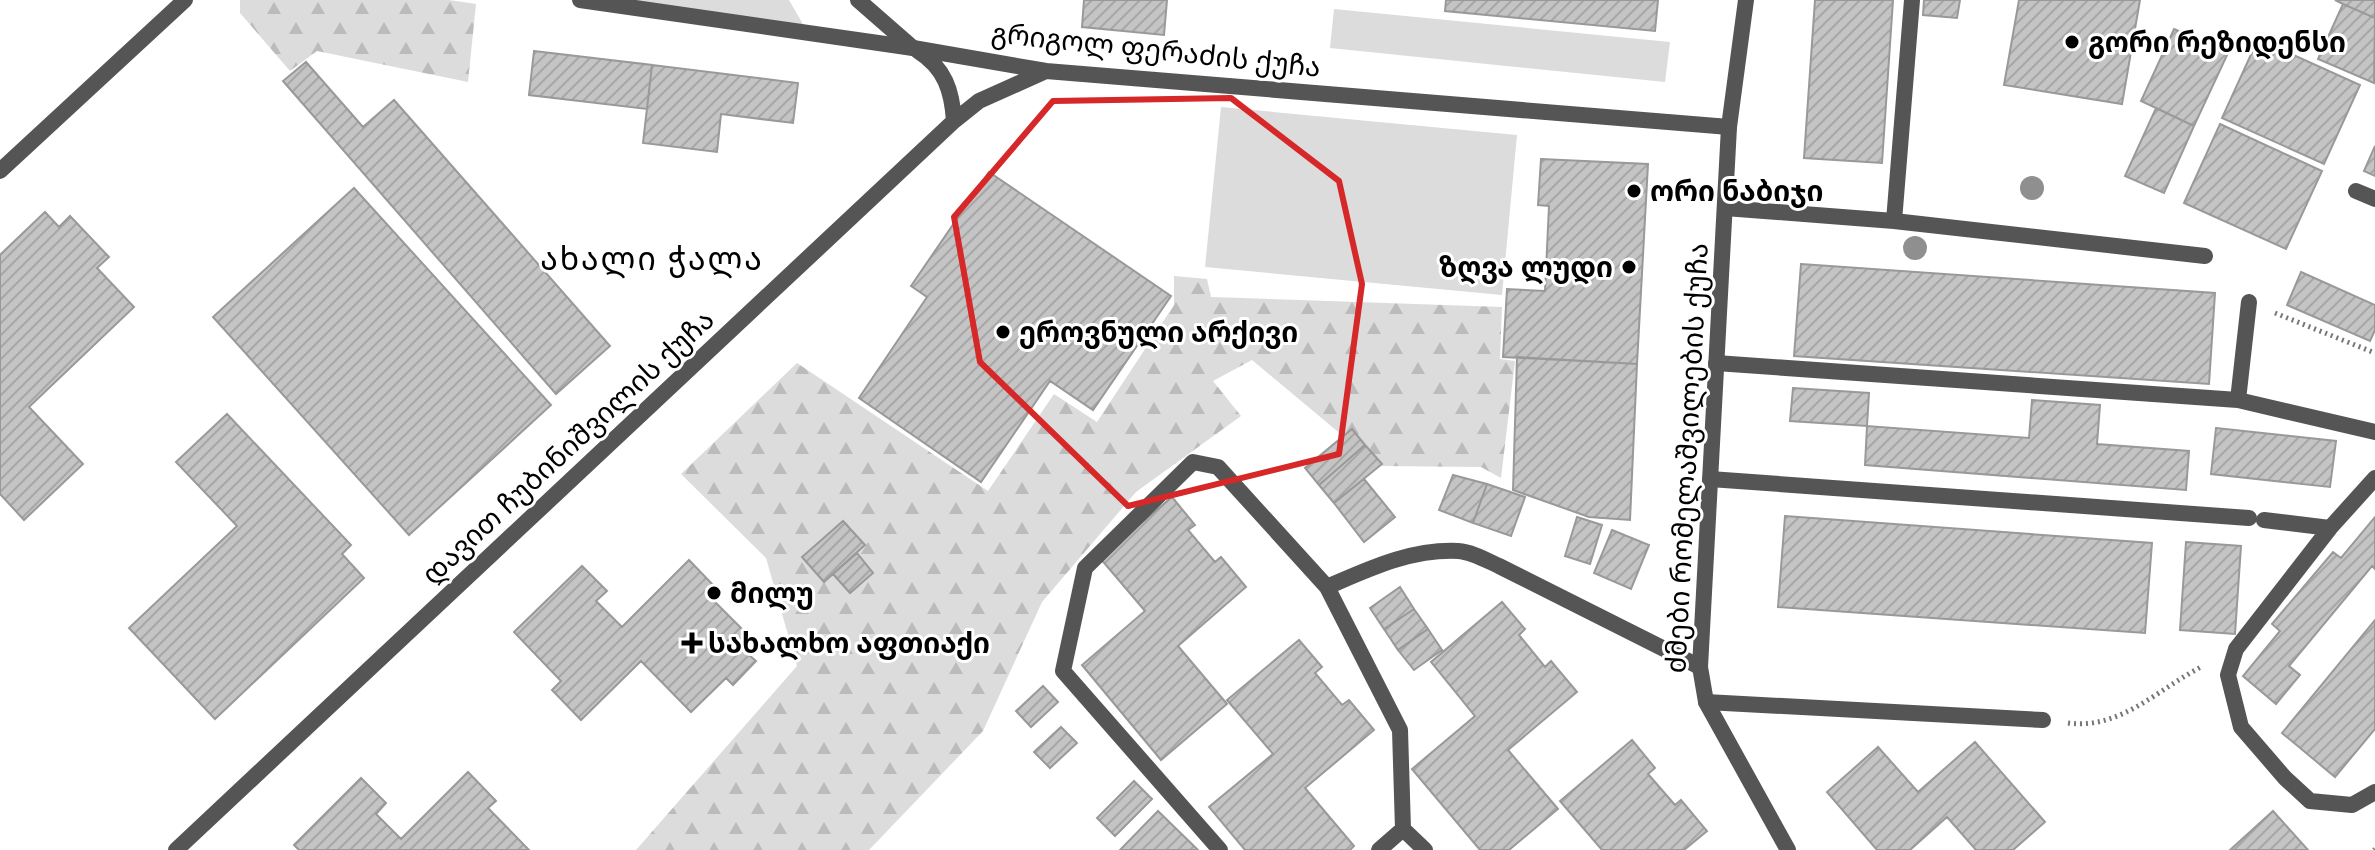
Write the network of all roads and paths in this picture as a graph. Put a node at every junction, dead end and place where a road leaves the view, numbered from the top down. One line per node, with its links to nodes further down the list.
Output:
1 (185, 0): 10 (street)
2 (580, 0): 6 (street, გრიგოლ ფერაძის ქუჩა)
3 (858, 0): 6 (street)
4 (1746, 0): 9 (street, ძმები რომელაშვილების ქუჩა)
5 (1912, 0): 14 (street)
6 (913, 48): 7 (street, გრიგოლ ფერაძის ქუჩა); 8 (street)
7 (1046, 71): 8 (street, დავით ჩუბინიშვილის ქუჩა); 9 (street, გრიგოლ ფერაძის ქუჩა)
8 (954, 121): 31 (street, დავით ჩუბინიშვილის ქუჩა)
9 (1729, 127): 13 (street, ძმები რომელაშვილების ქუჩა)
10 (0, 171)
11 (2356, 191): 12 (street)
12 (2375, 199)
13 (1725, 208): 14 (street); 18 (street, ძმები რომელაშვილების ქუჩა)
14 (1894, 221): 15 (street)
15 (2205, 256)
16 (2249, 302): 17 (path); 19 (street)
17 (2375, 353)
18 (1716, 363): 19 (street); 22 (street, ძმები რომელაშვილების ქუჩა)
19 (2238, 400): 20 (street)
20 (2375, 432)
21 (2375, 478): 23 (street)
22 (1710, 479): 23 (street); 26 (street, ძმები რომელაშვილების ქუჩა)
23 (2330, 528): 25 (street)
24 (1327, 587): 26 (street); 30 (street); 32 (street)
25 (2236, 649): 28 (path); 29 (street)
26 (1700, 667): 27 (street, ძმები რომელაშვილების ქუჩა)
27 (1706, 702): 28 (street); 35 (street, ძმები რომელაშვილების ქუჩა)
28 (2043, 720)
29 (2375, 792)
30 (1403, 829): 33 (street); 34 (street)
31 (176, 850)
32 (1220, 850)
33 (1379, 850)
34 (1425, 850)
35 (1788, 850)

